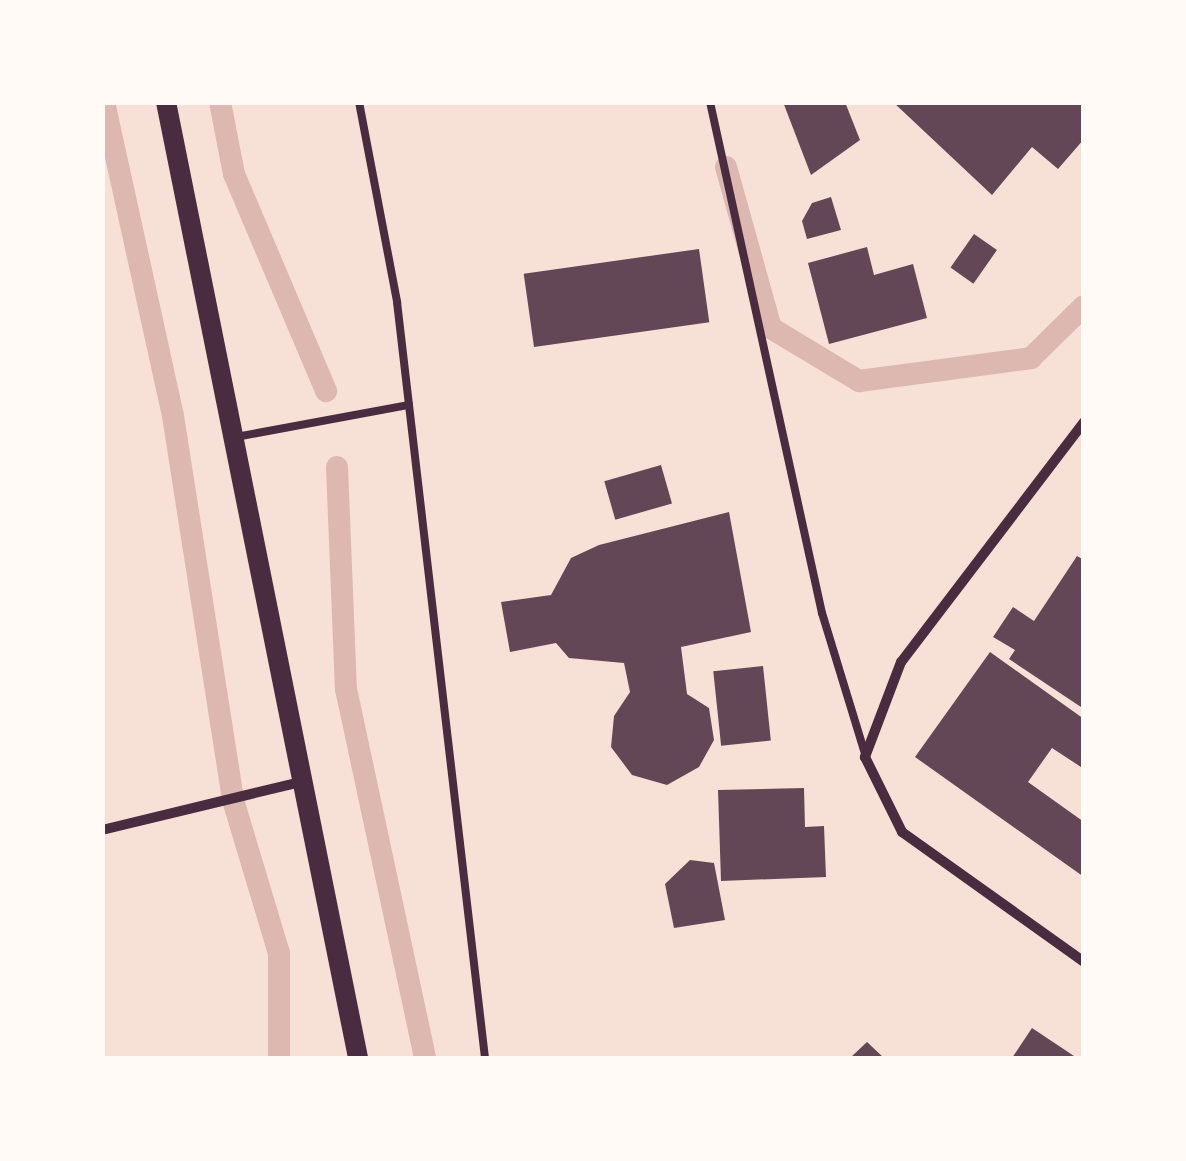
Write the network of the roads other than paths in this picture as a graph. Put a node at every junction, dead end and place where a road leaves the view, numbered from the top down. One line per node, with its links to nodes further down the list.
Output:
1 (166, 102): 6 (main road)
2 (359, 102): 4 (lane)
3 (710, 102): 7 (lane)
4 (409, 405): 6 (lane); 12 (lane)
5 (1084, 422): 7 (street)
6 (232, 438): 8 (main road)
7 (865, 756): 10 (street)
8 (301, 782): 9 (street); 11 (main road)
9 (102, 830)
10 (1084, 962)
11 (358, 1058)
12 (485, 1058)

